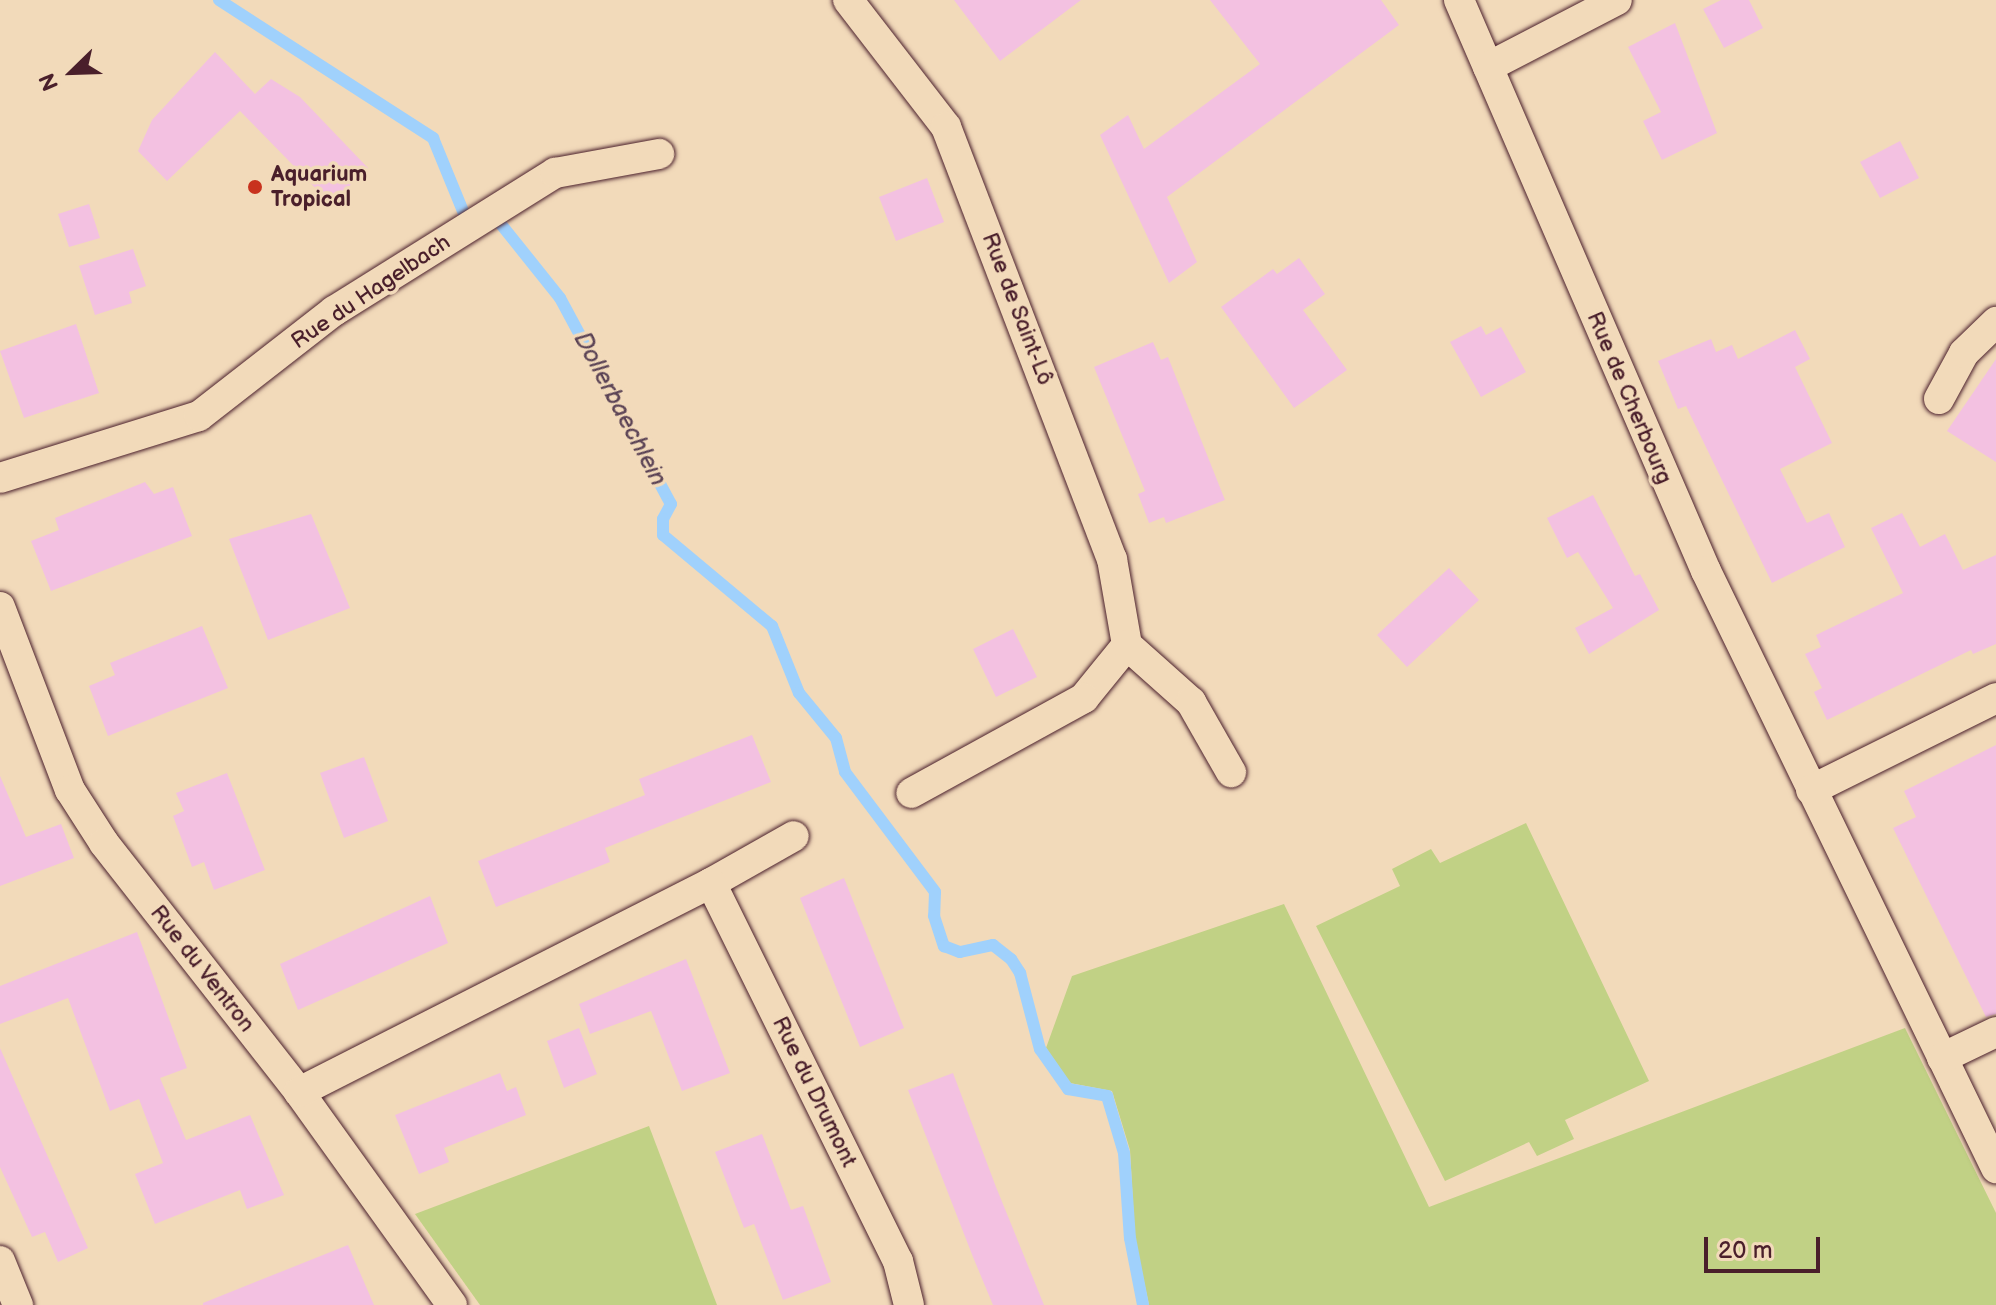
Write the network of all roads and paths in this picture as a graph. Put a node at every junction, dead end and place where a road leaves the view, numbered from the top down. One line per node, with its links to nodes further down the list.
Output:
1 (848, 0): 10 (street, Rue de Saint-Lô)
2 (1459, 0): 4 (street, Rue de Cherbourg)
3 (1617, 0): 4 (street)
4 (1488, 67): 13 (street, Rue de Cherbourg)
5 (659, 154): 8 (street, Rue du Hagelbach)
6 (1996, 322): 7 (street)
7 (1939, 399)
8 (0, 478)
9 (0, 607): 19 (street, Rue du Ventron)
10 (1127, 645): 12 (street); 14 (street)
11 (1996, 698): 13 (street)
12 (1231, 772)
13 (1811, 790): 18 (street, Rue de Cherbourg)
14 (911, 793)
15 (794, 836): 16 (street)
16 (711, 883): 19 (street); 24 (street, Rue du Drumont)
17 (1996, 1032): 18 (street)
18 (1942, 1058): 20 (street, Rue de Cherbourg)
19 (299, 1092): 23 (street, Rue du Ventron)
20 (1996, 1168)
21 (0, 1261): 22 (street)
22 (18, 1305)
23 (452, 1305)
24 (909, 1305)

